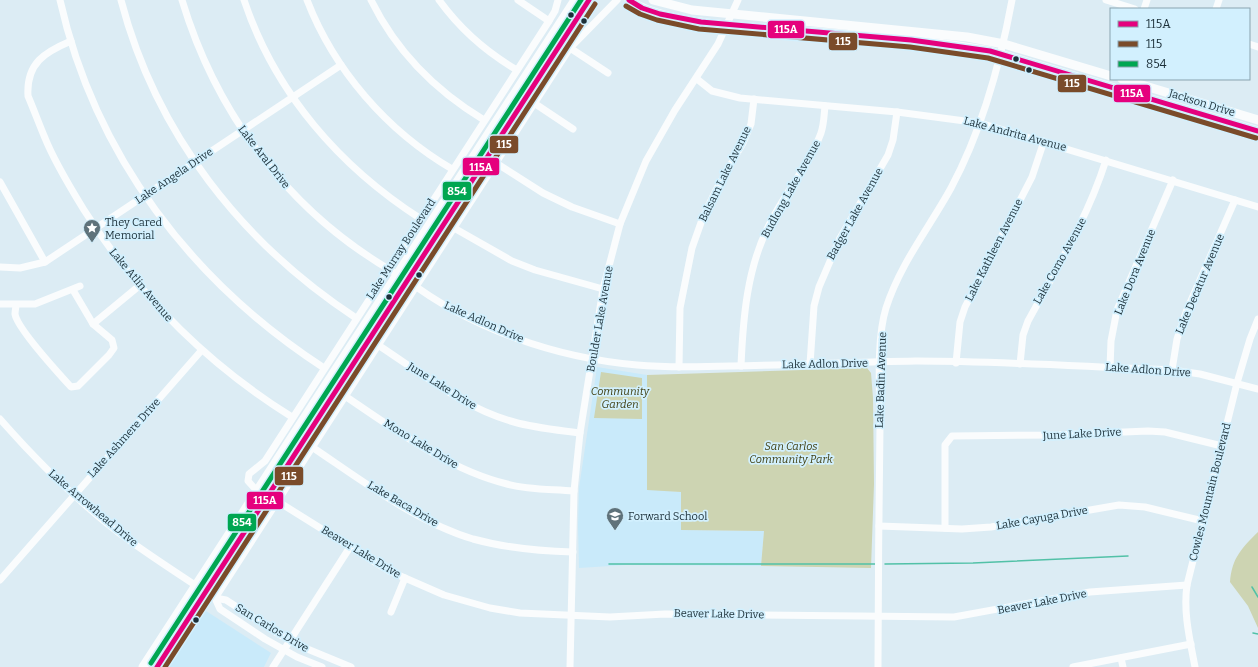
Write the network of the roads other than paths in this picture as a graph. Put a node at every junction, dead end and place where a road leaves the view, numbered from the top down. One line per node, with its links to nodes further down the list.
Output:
1 (60, 0): 22 (street)
2 (121, 0): 45 (street)
3 (182, 0): 41 (street, Lake Aral Drive)
4 (244, 0): 32 (street)
5 (307, 0): 26 (street)
6 (371, 0): 37 (street)
7 (439, 0): 27 (street)
8 (518, 0): 20 (street)
9 (558, 0): 20 (street, Lake Murray Boulevard)
10 (575, 0): 57 (main road, Lake Murray Boulevard)
11 (588, 0): 62 (main road, Lake Murray Boulevard)
12 (617, 0): 24 (street)
13 (628, 0): 21 (main road, Jackson Drive)
14 (652, 0): 19 (main road)
15 (738, 0): 19 (street, Boulder Lake Avenue)
16 (1012, 0): 23 (street, Lake Badin Avenue)
17 (1106, 0): 18 (street)
18 (1132, 8)
19 (732, 14): 21 (street, Boulder Lake Avenue); 23 (main road)
20 (549, 21): 27 (street, Lake Murray Boulevard)
21 (727, 24): 25 (main road, Jackson Drive); 30 (street, Boulder Lake Avenue)
22 (71, 41): 50 (street); 56 (street, Lake Atlin Avenue)
23 (1004, 44): 25 (street, Lake Badin Avenue); 29 (main road)
24 (570, 48): 28 (street); 34 (street)
25 (1001, 54): 39 (street, Lake Badin Avenue); 42 (main road, Jackson Drive)
26 (341, 65): 32 (street, Lake Angela Drive); 47 (street)
27 (517, 70): 37 (street, Lake Murray Boulevard)
28 (608, 73)
29 (1110, 76)
30 (697, 79): 33 (street, Lake Andrita Avenue); 54 (street, Boulder Lake Avenue)
31 (1125, 80): 38 (main road, Jackson Drive)
32 (292, 97): 41 (street, Lake Angela Drive); 53 (street)
33 (754, 99): 35 (street, Lake Andrita Avenue); 82 (street, Balsam Lake Avenue)
34 (534, 103): 40 (street); 46 (street)
35 (825, 106): 36 (street, Lake Andrita Avenue); 81 (street, Budlong Lake Avenue)
36 (897, 112): 39 (street, Lake Andrita Avenue); 79 (street, Badger Lake Avenue)
37 (484, 120): 47 (street, Lake Murray Boulevard)
38 (1258, 120)
39 (980, 123): 43 (street, Lake Andrita Avenue); 77 (street, Lake Badin Avenue)
40 (573, 129)
41 (242, 130): 45 (street, Lake Angela Drive); 60 (street, Lake Aral Drive)
42 (1258, 132)
43 (1044, 141): 44 (street, Lake Andrita Avenue); 78 (street, Lake Kathleen Avenue)
44 (1106, 160): 48 (street, Lake Andrita Avenue); 80 (street, Lake Como Avenue)
45 (194, 163): 50 (street, Lake Angela Drive); 71 (street)
46 (496, 163): 54 (street); 55 (street)
47 (452, 169): 53 (street, Lake Murray Boulevard)
48 (1173, 180): 51 (street, Lake Andrita Avenue); 84 (street, Lake Dora Avenue)
49 (0, 182): 58 (street)
50 (145, 196): 56 (street, Lake Angela Drive); 83 (street)
51 (1235, 200): 52 (street, Lake Andrita Avenue); 85 (street, Lake Decatur Avenue)
52 (1258, 207)
53 (421, 219): 60 (street, Lake Murray Boulevard)
54 (620, 224): 66 (street, Boulder Lake Avenue)
55 (454, 228): 65 (street); 66 (street)
56 (96, 229): 58 (street, Lake Angela Drive); 64 (street, Lake Atlin Avenue)
57 (407, 260): 61 (main road, Lake Murray Boulevard); 62 (main road)
58 (46, 262): 59 (street, Lake Angela Drive)
59 (0, 267)
60 (388, 269): 61 (street, Lake Aral Drive); 71 (street, Lake Murray Boulevard)
61 (397, 274): 68 (main road); 94 (main road, Lake Murray Boulevard)
62 (407, 280): 65 (street, Lake Adlon Drive); 68 (main road, Lake Murray Boulevard)
63 (80, 286): 67 (street)
64 (139, 286): 73 (street); 75 (street, Lake Atlin Avenue)
65 (416, 287): 74 (street); 76 (street, Lake Adlon Drive)
66 (603, 289): 76 (street, Boulder Lake Avenue)
67 (73, 290): 70 (street); 73 (street)
68 (398, 294): 107 (main road, Lake Murray Boulevard)
69 (0, 304): 70 (street)
70 (16, 305): 73 (street)
71 (356, 318): 83 (street, Lake Murray Boulevard)
72 (1258, 319): 86 (street, Cowles Mountain Boulevard)
73 (93, 324)
74 (378, 345): 88 (street); 91 (street, June Lake Drive)
75 (202, 351): 89 (street, Lake Atlin Avenue); 96 (street, Lake Ashmere Drive)
76 (593, 358): 82 (street, Lake Adlon Drive); 91 (street, Boulder Lake Avenue)
77 (880, 363): 78 (street, Lake Adlon Drive); 79 (street, Lake Adlon Drive); 99 (street, Lake Badin Avenue)
78 (956, 363): 80 (street, Lake Adlon Drive)
79 (810, 364): 81 (street, Lake Adlon Drive)
80 (1020, 364): 84 (street, Lake Adlon Drive)
81 (741, 366): 82 (street, Lake Adlon Drive)
82 (679, 367)
83 (324, 368): 89 (street, Lake Murray Boulevard)
84 (1110, 368): 85 (street, Lake Adlon Drive)
85 (1172, 370): 86 (street, Lake Adlon Drive)
86 (1237, 383): 87 (street, Lake Adlon Drive); 92 (street, Cowles Mountain Boulevard)
87 (1258, 389)
88 (345, 396): 93 (street); 95 (street, Mono Lake Drive)
89 (292, 417): 94 (street, Lake Murray Boulevard)
90 (0, 419): 96 (street, Lake Arrowhead Drive)
91 (580, 433): 95 (street, Boulder Lake Avenue)
92 (1222, 446): 98 (street, Cowles Mountain Boulevard); 100 (street, June Lake Drive)
93 (312, 447): 97 (street); 102 (street, Lake Baca Drive)
94 (257, 491): 105 (main road, Lake Murray Boulevard)
95 (574, 491): 102 (street, Boulder Lake Avenue)
96 (74, 495): 104 (street, Lake Ashmere Drive); 105 (street, Lake Arrowhead Drive)
97 (277, 500): 101 (street, Beaver Lake Drive); 108 (street)
98 (1203, 521): 100 (street, Lake Cayuga Drive); 106 (street, Cowles Mountain Boulevard)
99 (879, 526): 100 (street, Lake Cayuga Drive); 111 (street, Lake Badin Avenue)
100 (945, 528)
101 (350, 547): 103 (street, Beaver Lake Drive); 112 (street)
102 (573, 552): 110 (street, Boulder Lake Avenue)
103 (405, 578): 109 (street); 110 (street, Beaver Lake Drive)
104 (0, 580)
105 (196, 585): 107 (street, San Carlos Drive); 116 (main road, Lake Murray Boulevard)
106 (1187, 585): 111 (street, Beaver Lake Drive); 113 (street, Cowles Mountain Boulevard)
107 (206, 592): 108 (street, San Carlos Drive); 117 (main road, Lake Murray Boulevard)
108 (215, 598): 112 (street, San Carlos Drive); 114 (street, San Carlos Drive)
109 (391, 612)
110 (572, 615): 111 (street, Beaver Lake Drive); 121 (street, Boulder Lake Avenue)
111 (878, 616): 122 (street, Lake Badin Avenue)
112 (290, 640): 114 (street); 120 (street, San Carlos Drive)
113 (1191, 644): 115 (street); 125 (street, Cowles Mountain Boulevard)
114 (284, 650): 118 (street); 119 (street, San Carlos Drive)
115 (1121, 658): 123 (street); 124 (street)
116 (143, 667)
117 (157, 667)
118 (273, 667)
119 (322, 667)
120 (351, 667)
121 (570, 667)
122 (878, 667)
123 (1073, 667)
124 (1123, 667)
125 (1195, 667)

